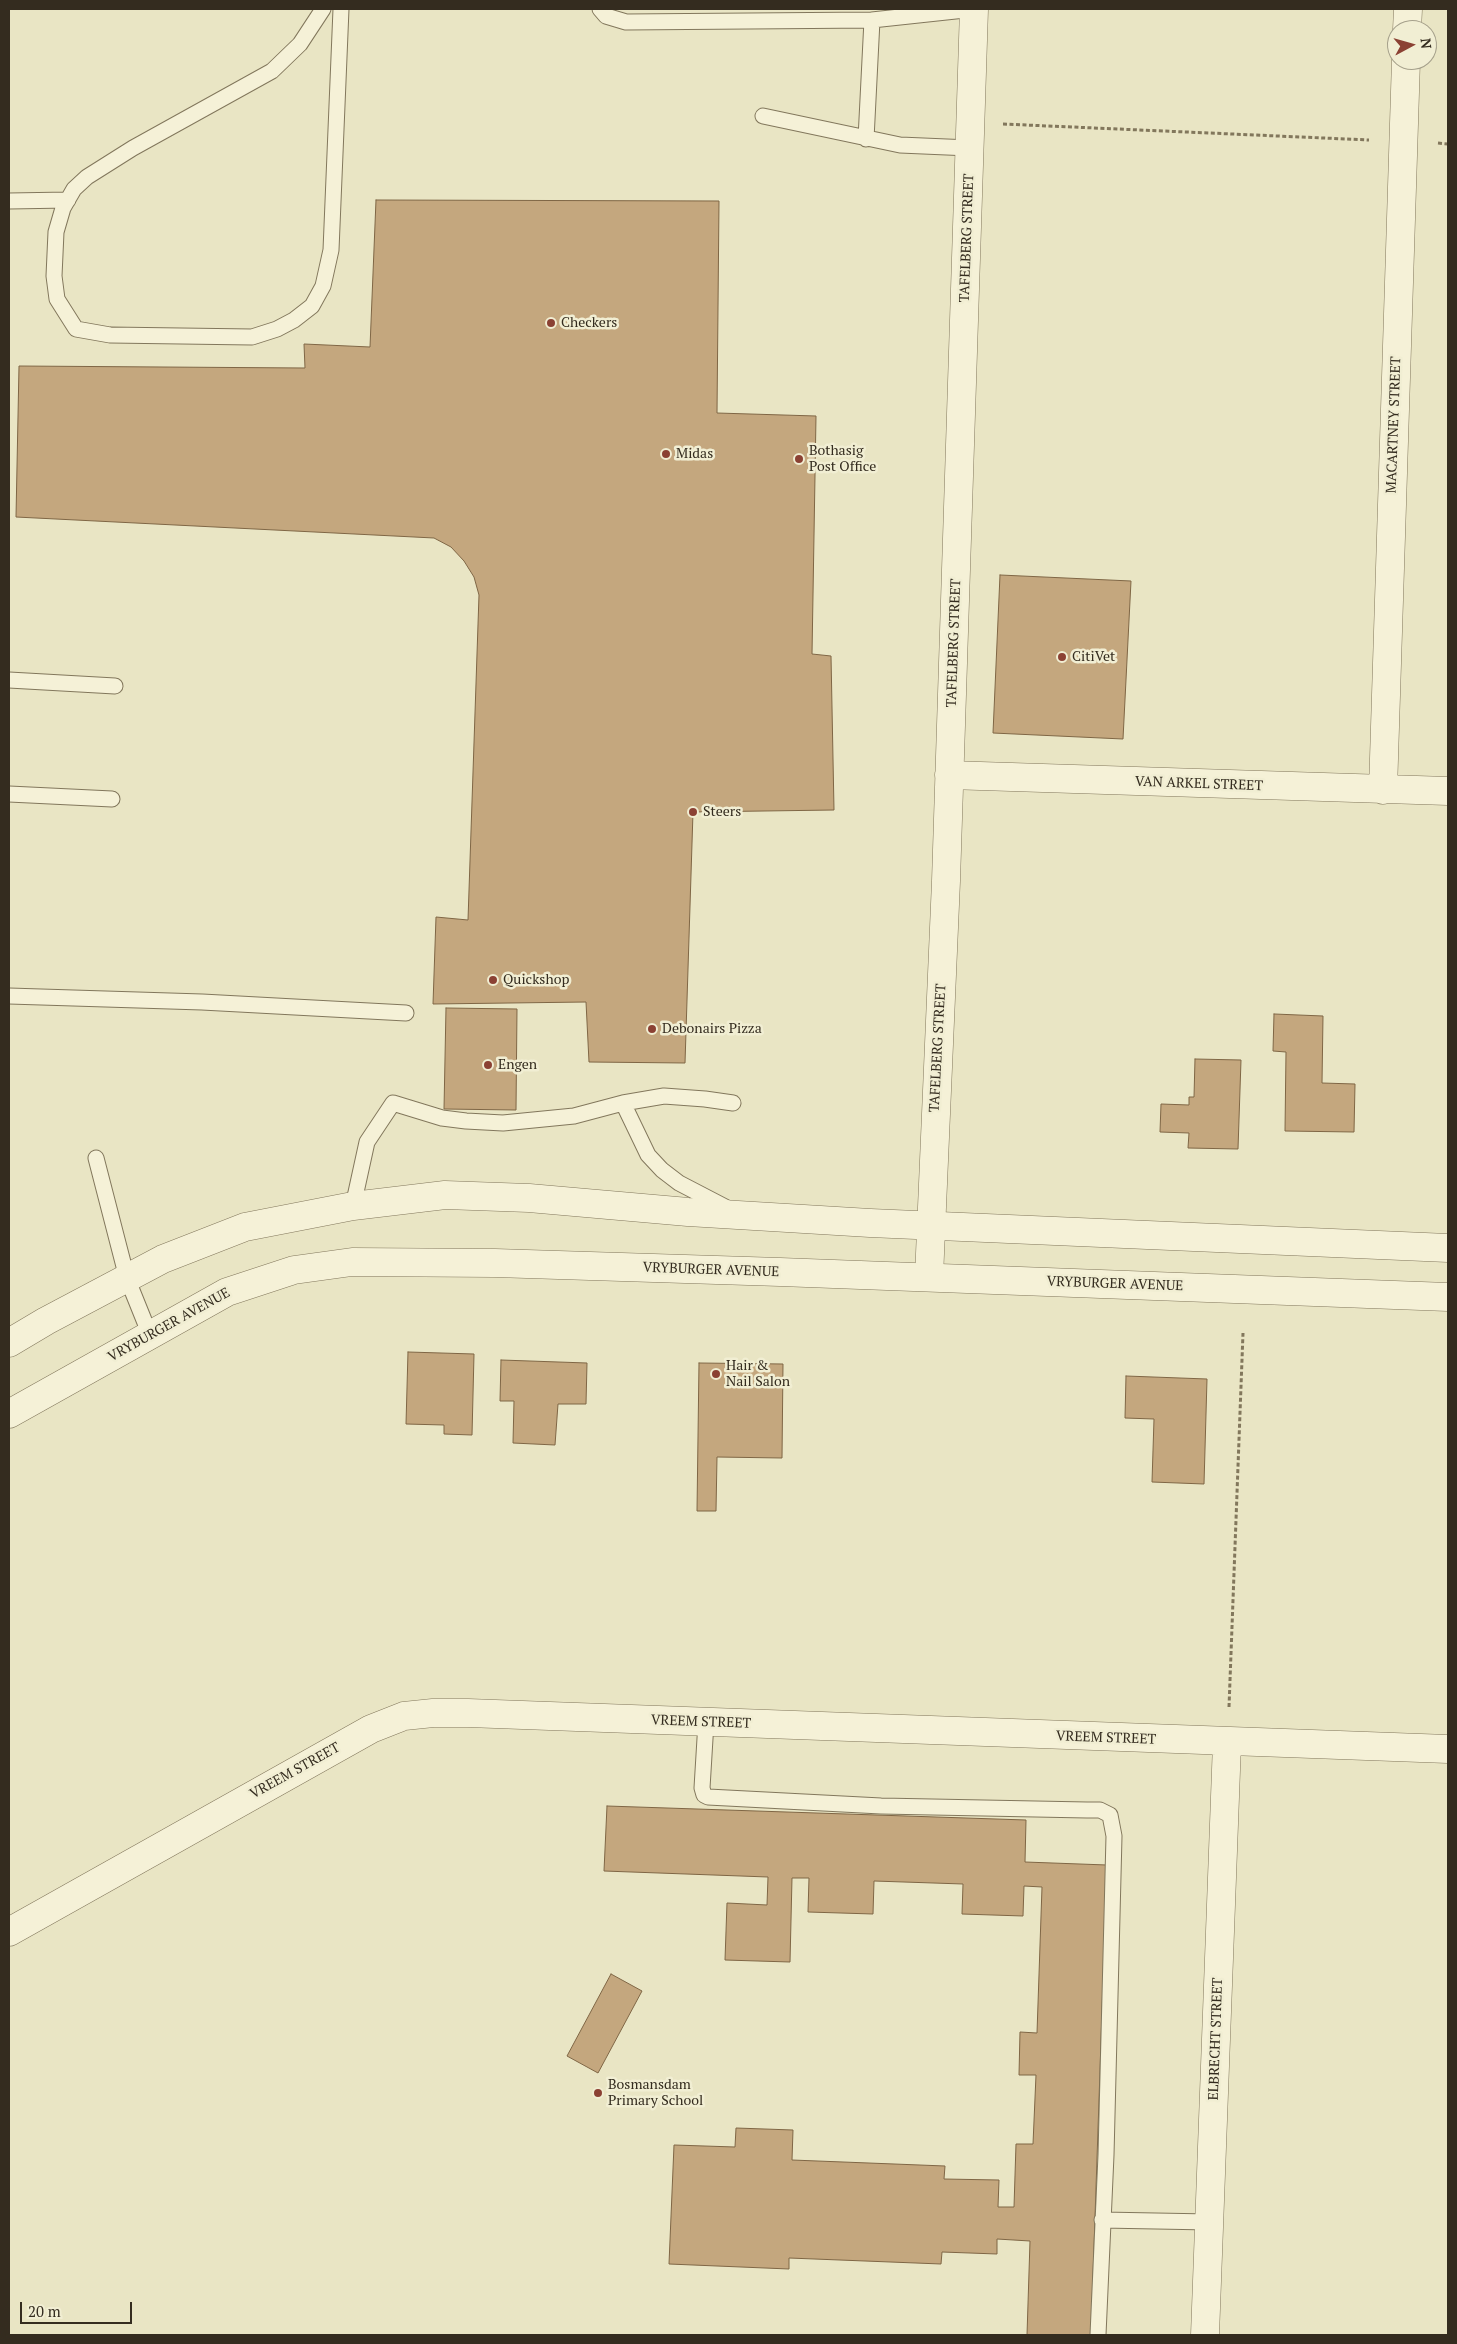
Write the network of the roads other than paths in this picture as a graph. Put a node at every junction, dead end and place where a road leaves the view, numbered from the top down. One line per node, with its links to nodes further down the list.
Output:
1 (323, 9): 11 (lane)
2 (341, 9): 11 (lane)
3 (600, 9): 5 (lane)
4 (974, 9): 6 (lane); 9 (street, TAFELBERG STREET)
5 (776, 15): 6 (lane)
6 (872, 20): 10 (lane)
7 (1406, 70): 16 (street, MACARTNEY STREET)
8 (763, 116): 10 (lane)
9 (970, 136): 10 (lane); 15 (street, TAFELBERG STREET)
10 (866, 139)
11 (68, 200): 12 (lane)
12 (9, 202)
13 (9, 680): 14 (lane)
14 (114, 686)
15 (950, 776): 16 (street, VAN ARKEL STREET); 27 (street, TAFELBERG STREET)
16 (1383, 790): 17 (street, VAN ARKEL STREET)
17 (1448, 791)
18 (9, 794): 19 (lane)
19 (112, 799)
20 (9, 996): 21 (lane)
21 (406, 1013)
22 (623, 1103): 23 (lane); 25 (lane); 26 (lane)
23 (733, 1103)
24 (96, 1158): 30 (lane)
25 (353, 1206): 26 (street); 30 (street)
26 (742, 1215): 27 (street)
27 (931, 1224): 28 (street); 29 (street, TAFELBERG STREET)
28 (1448, 1248)
29 (929, 1277): 31 (street, VRYBURGER AVENUE); 32 (street, VRYBURGER AVENUE)
30 (127, 1278): 32 (lane); 33 (street)
31 (1448, 1296)
32 (150, 1335): 34 (street, VRYBURGER AVENUE)
33 (9, 1344)
34 (9, 1414)
35 (706, 1722): 36 (street, VREEM STREET); 38 (street, VREEM STREET); 39 (lane)
36 (1227, 1742): 37 (street, VREEM STREET); 40 (street, ELBRECHT STREET)
37 (1448, 1749)
38 (9, 1932)
39 (1102, 2220): 40 (lane); 41 (lane)
40 (1210, 2222): 42 (street, ELBRECHT STREET)
41 (1098, 2335)
42 (1205, 2335)

